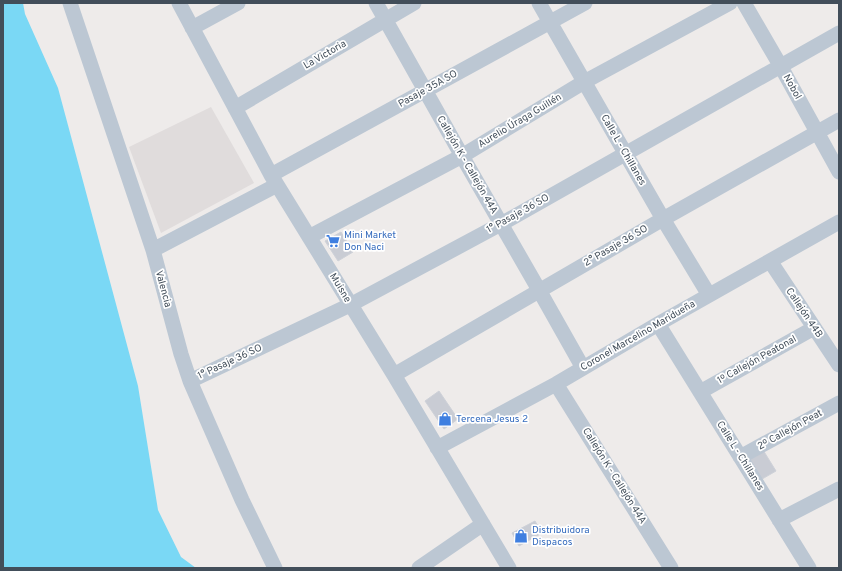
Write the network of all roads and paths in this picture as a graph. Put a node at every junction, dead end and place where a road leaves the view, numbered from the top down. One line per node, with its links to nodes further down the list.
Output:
1 (70, 3): 28 (street, Valencia)
2 (179, 3): 12 (street, Muisne)
3 (238, 3): 12 (street)
4 (376, 3): 10 (street, Callejón K - Callejón 44A)
5 (414, 3): 10 (street, La Victoria)
6 (539, 3): 11 (street, Calle L - Chillanes)
7 (585, 3): 11 (street, Pasaje 35A SO)
8 (730, 3): 15 (street, Aurelio Úraga Guillén)
9 (744, 3): 14 (street, Nobol)
10 (386, 20): 16 (street, Callejón K - Callejón 44A); 17 (street, La Victoria)
11 (550, 22): 15 (street, Calle L - Chillanes); 16 (street, Pasaje 35A SO)
12 (192, 28): 17 (street, Muisne)
13 (839, 32): 14 (street, 1° Pasaje 36 SO)
14 (780, 65): 19 (street, Nobol); 20 (street, 1° Pasaje 36 SO)
15 (584, 82): 20 (street, Calle L - Chillanes); 21 (street, Aurelio Úraga Guillén)
16 (425, 90): 21 (street, Callejón K - Callejón 44A); 23 (street, Pasaje 35A SO)
17 (235, 108): 23 (street, Muisne)
18 (839, 120): 19 (street, 2° Pasaje 36 SO)
19 (817, 133): 22 (street, Nobol); 24 (street, 2° Pasaje 36 SO)
20 (626, 154): 24 (street, Calle L - Chillanes); 26 (street, 1° Pasaje 36 SO)
21 (462, 156): 26 (street, Callejón K - Callejón 44A); 27 (street, Aurelio Úraga Guillén)
22 (839, 172)
23 (274, 180): 27 (street, Muisne); 28 (street, Pasaje 35A SO)
24 (663, 219): 30 (street, 2° Pasaje 36 SO); 31 (street, Calle L - Chillanes)
25 (839, 222): 29 (street, Coronel Marcelino Maridueña)
26 (501, 224): 30 (street, Callejón K - Callejón 44A); 32 (street, 1° Pasaje 36 SO)
27 (309, 237): 32 (street, Muisne)
28 (153, 250): 38 (street, Valencia)
29 (770, 261): 31 (street, Coronel Marcelino Maridueña); 34 (street, Callejón 44B)
30 (539, 290): 36 (street, Callejón K - Callejón 44A); 37 (street, 2° Pasaje 36 SO)
31 (708, 295): 33 (street, Coronel Marcelino Maridueña)
32 (350, 304): 37 (street, Muisne); 38 (street, 1° Pasaje 36 SO)
33 (658, 324): 36 (street, Coronel Marcelino Maridueña); 40 (street, Calle L - Chillanes)
34 (814, 328): 35 (street, Callejón 44B); 40 (street, 1º Callejón Peatonal)
35 (839, 365)
36 (583, 368): 39 (street, Coronel Marcelino Maridueña)
37 (394, 375): 42 (street, Muisne)
38 (190, 381): 47 (street, Valencia)
39 (556, 384): 42 (street, Coronel Marcelino Maridueña); 50 (street, Callejón K - Callejón 44A)
40 (700, 392): 43 (street, Calle L - Chillanes)
41 (839, 403): 43 (street, 2º Callejón Peat)
42 (437, 448): 46 (street, Muisne)
43 (740, 457): 45 (street, Calle L - Chillanes)
44 (839, 489): 45 (street)
45 (779, 520): 51 (street, Calle L - Chillanes)
46 (483, 524): 48 (street); 49 (street, Muisne)
47 (275, 568)
48 (419, 568)
49 (509, 568)
50 (671, 568)
51 (809, 568)

